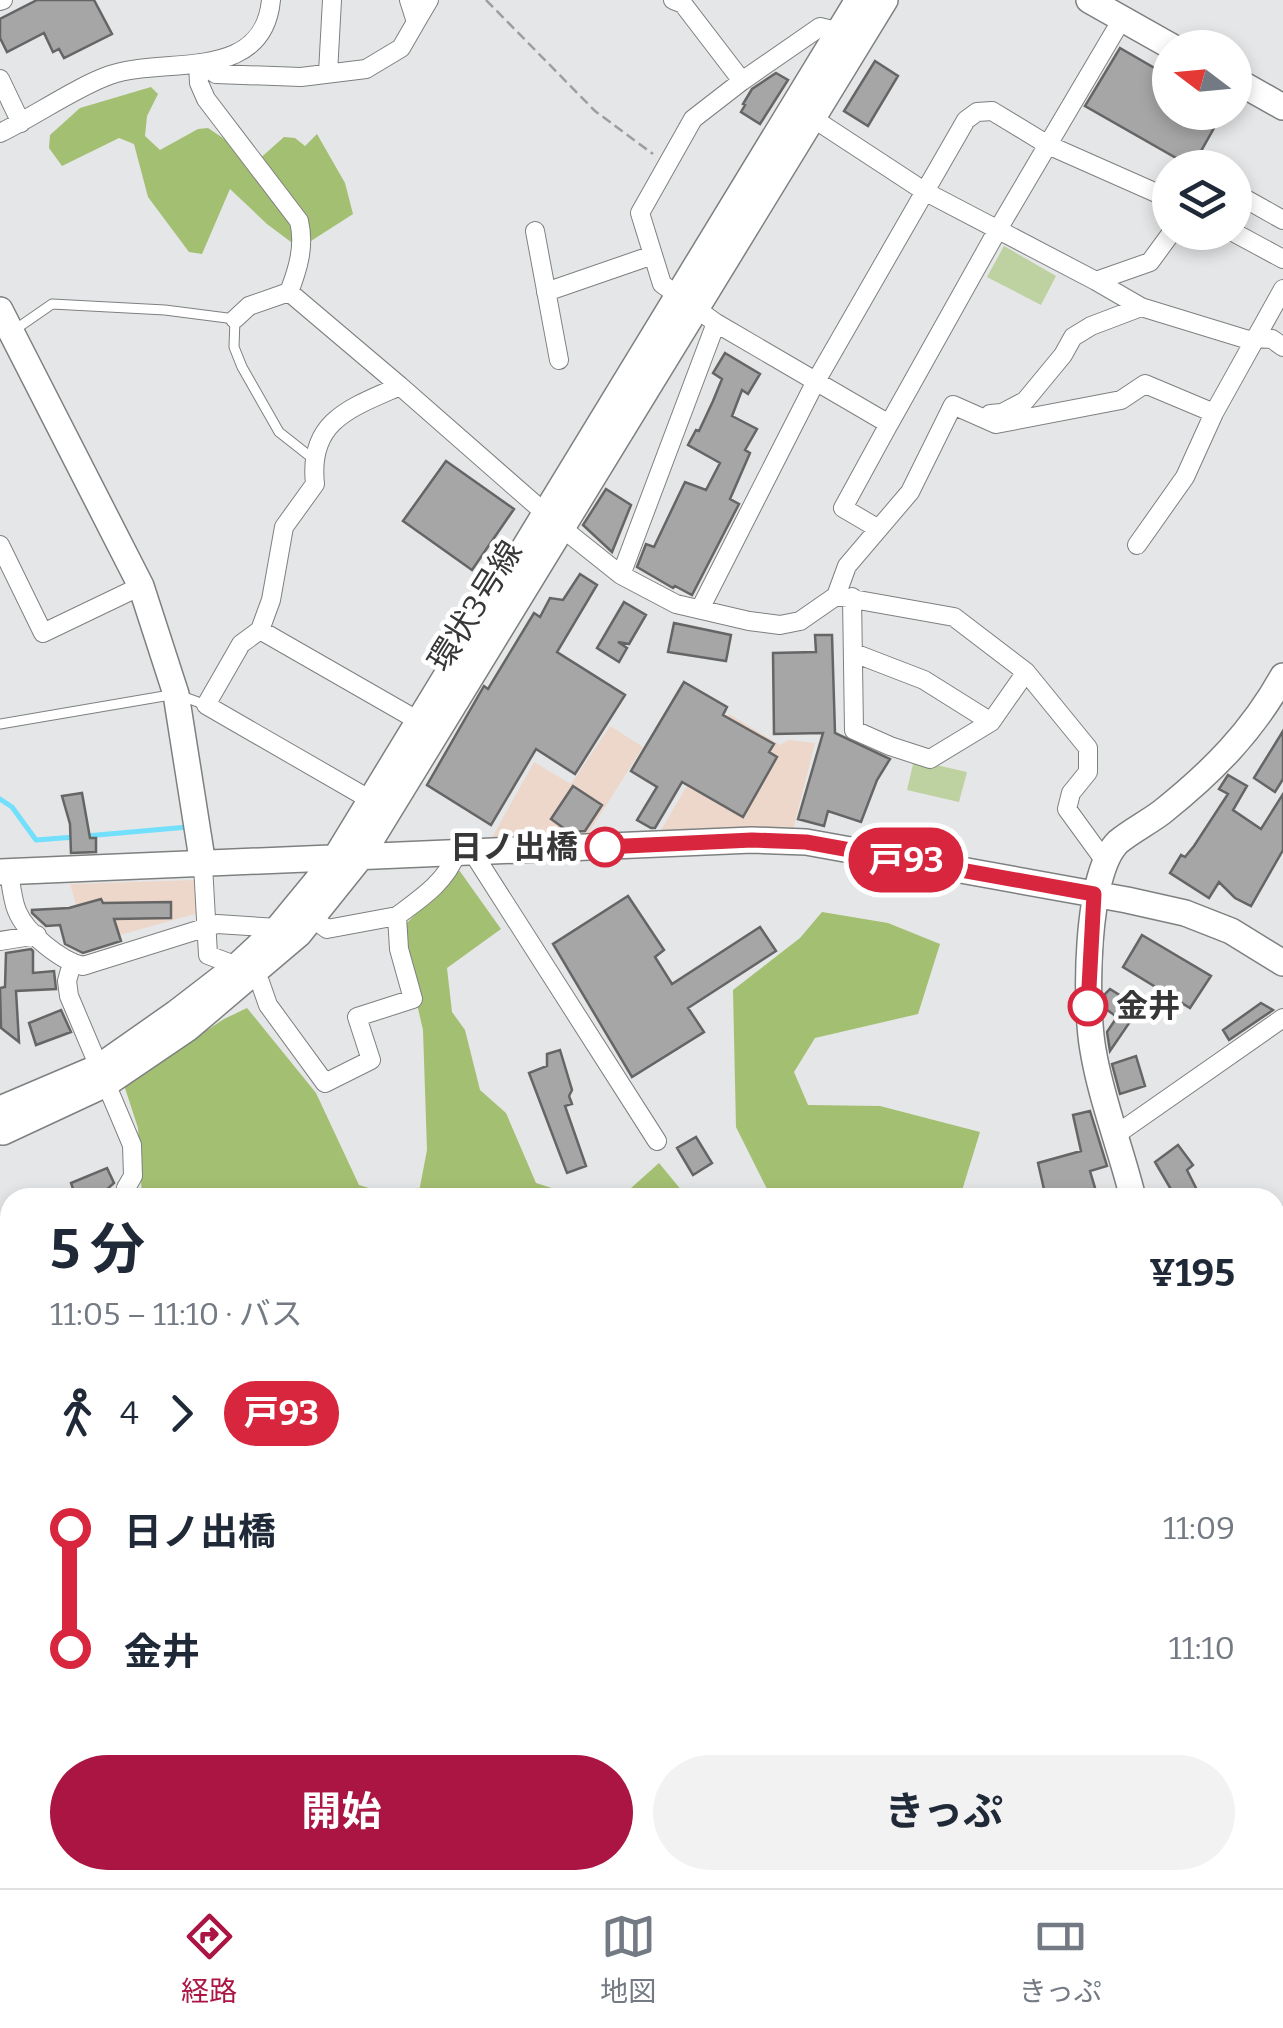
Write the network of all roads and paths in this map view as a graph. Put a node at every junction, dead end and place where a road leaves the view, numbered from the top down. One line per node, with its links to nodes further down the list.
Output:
1 (270, 0): 14 (street)
2 (332, 0): 15 (street)
3 (409, 0): 11 (street)
4 (430, 0): 11 (street)
5 (486, 0): 24 (path)
6 (673, 0): 17 (street)
7 (858, 0): 12 (street, 環状3号線)
8 (884, 0): 12 (street, 環状3号線)
9 (1089, 0): 10 (street)
10 (1122, 19): 13 (street); 23 (street)
11 (416, 22): 15 (street)
12 (849, 35): 17 (street); 20 (street, 環状3号線); 40 (street, 環状3号線)
13 (1152, 36)
14 (198, 64): 15 (street); 21 (street); 37 (street)
15 (328, 73)
16 (0, 79): 21 (street)
17 (742, 81): 24 (street)
18 (1252, 90): 19 (street)
19 (1283, 107)
20 (811, 117): 25 (street); 40 (street, 環状3号線)
21 (20, 123): 22 (street)
22 (0, 133)
23 (1048, 145): 25 (street); 26 (street); 30 (street)
24 (666, 163): 33 (street)
25 (924, 191): 30 (street); 46 (street)
26 (1152, 191)
27 (1252, 203): 28 (street)
28 (1283, 220)
29 (534, 231): 38 (street)
30 (998, 231): 35 (street); 50 (street)
31 (1252, 243): 34 (street)
32 (1159, 250): 35 (street)
33 (653, 255): 38 (street); 40 (street)
34 (1283, 260)
35 (1096, 280): 39 (street)
36 (1283, 289): 43 (street)
37 (289, 292): 41 (street); 47 (street)
38 (546, 292): 45 (street)
39 (1142, 307): 43 (street); 49 (street)
40 (697, 309): 46 (street); 52 (street, 環状3号線); 56 (street)
41 (235, 319): 42 (lane); 51 (lane)
42 (4, 325): 57 (street)
43 (1253, 339): 44 (street); 48 (street)
44 (1283, 347)
45 (560, 360)
46 (816, 381): 50 (street); 59 (street)
47 (400, 386): 51 (street); 52 (street)
48 (1214, 413): 49 (street); 54 (street)
49 (975, 416): 53 (street)
50 (890, 424): 53 (street)
51 (312, 458): 60 (street)
52 (554, 521): 56 (street); 66 (street, 環状3号線); 71 (street, 環状3号線)
53 (876, 528): 58 (street)
54 (1138, 544)
55 (0, 545): 57 (street)
56 (620, 575): 59 (street)
57 (141, 586): 64 (street)
58 (844, 596): 59 (street); 61 (street); 62 (street)
59 (700, 609)
60 (260, 630): 65 (street); 66 (street)
61 (854, 653): 67 (street); 67 (street)
62 (1026, 672): 67 (street); 73 (street)
63 (1283, 676): 73 (street)
64 (176, 694): 65 (lane); 68 (lane); 74 (street)
65 (206, 705): 69 (street)
66 (416, 720): 69 (street, 環状3号線)
67 (990, 722)
68 (0, 724)
69 (369, 799): 72 (street, 環状3号線)
70 (464, 853): 71 (street); 76 (street); 77 (street); 90 (street)
71 (360, 858): 72 (street); 78 (street, 環状3号線)
72 (334, 860): 74 (street); 80 (street, 環状3号線)
73 (1107, 864): 76 (street)
74 (203, 866): 75 (street); 79 (street)
75 (4, 871): 81 (street)
76 (1094, 894): 83 (street); 89 (street)
77 (397, 916): 78 (street); 85 (street)
78 (312, 918): 85 (street, 環状3号線)
79 (208, 927): 80 (street); 84 (street); 85 (street)
80 (278, 928): 85 (street, 環状3号線)
81 (37, 935): 82 (street); 84 (street)
82 (0, 941)
83 (1283, 963)
84 (72, 964): 87 (street)
85 (245, 971): 87 (street, 環状3号線)
86 (1283, 1018): 89 (street)
87 (102, 1075): 88 (street, 環状3号線); 91 (street)
88 (1, 1120)
89 (1116, 1134): 92 (street)
90 (657, 1142)
91 (126, 1188)
92 (1131, 1188)

